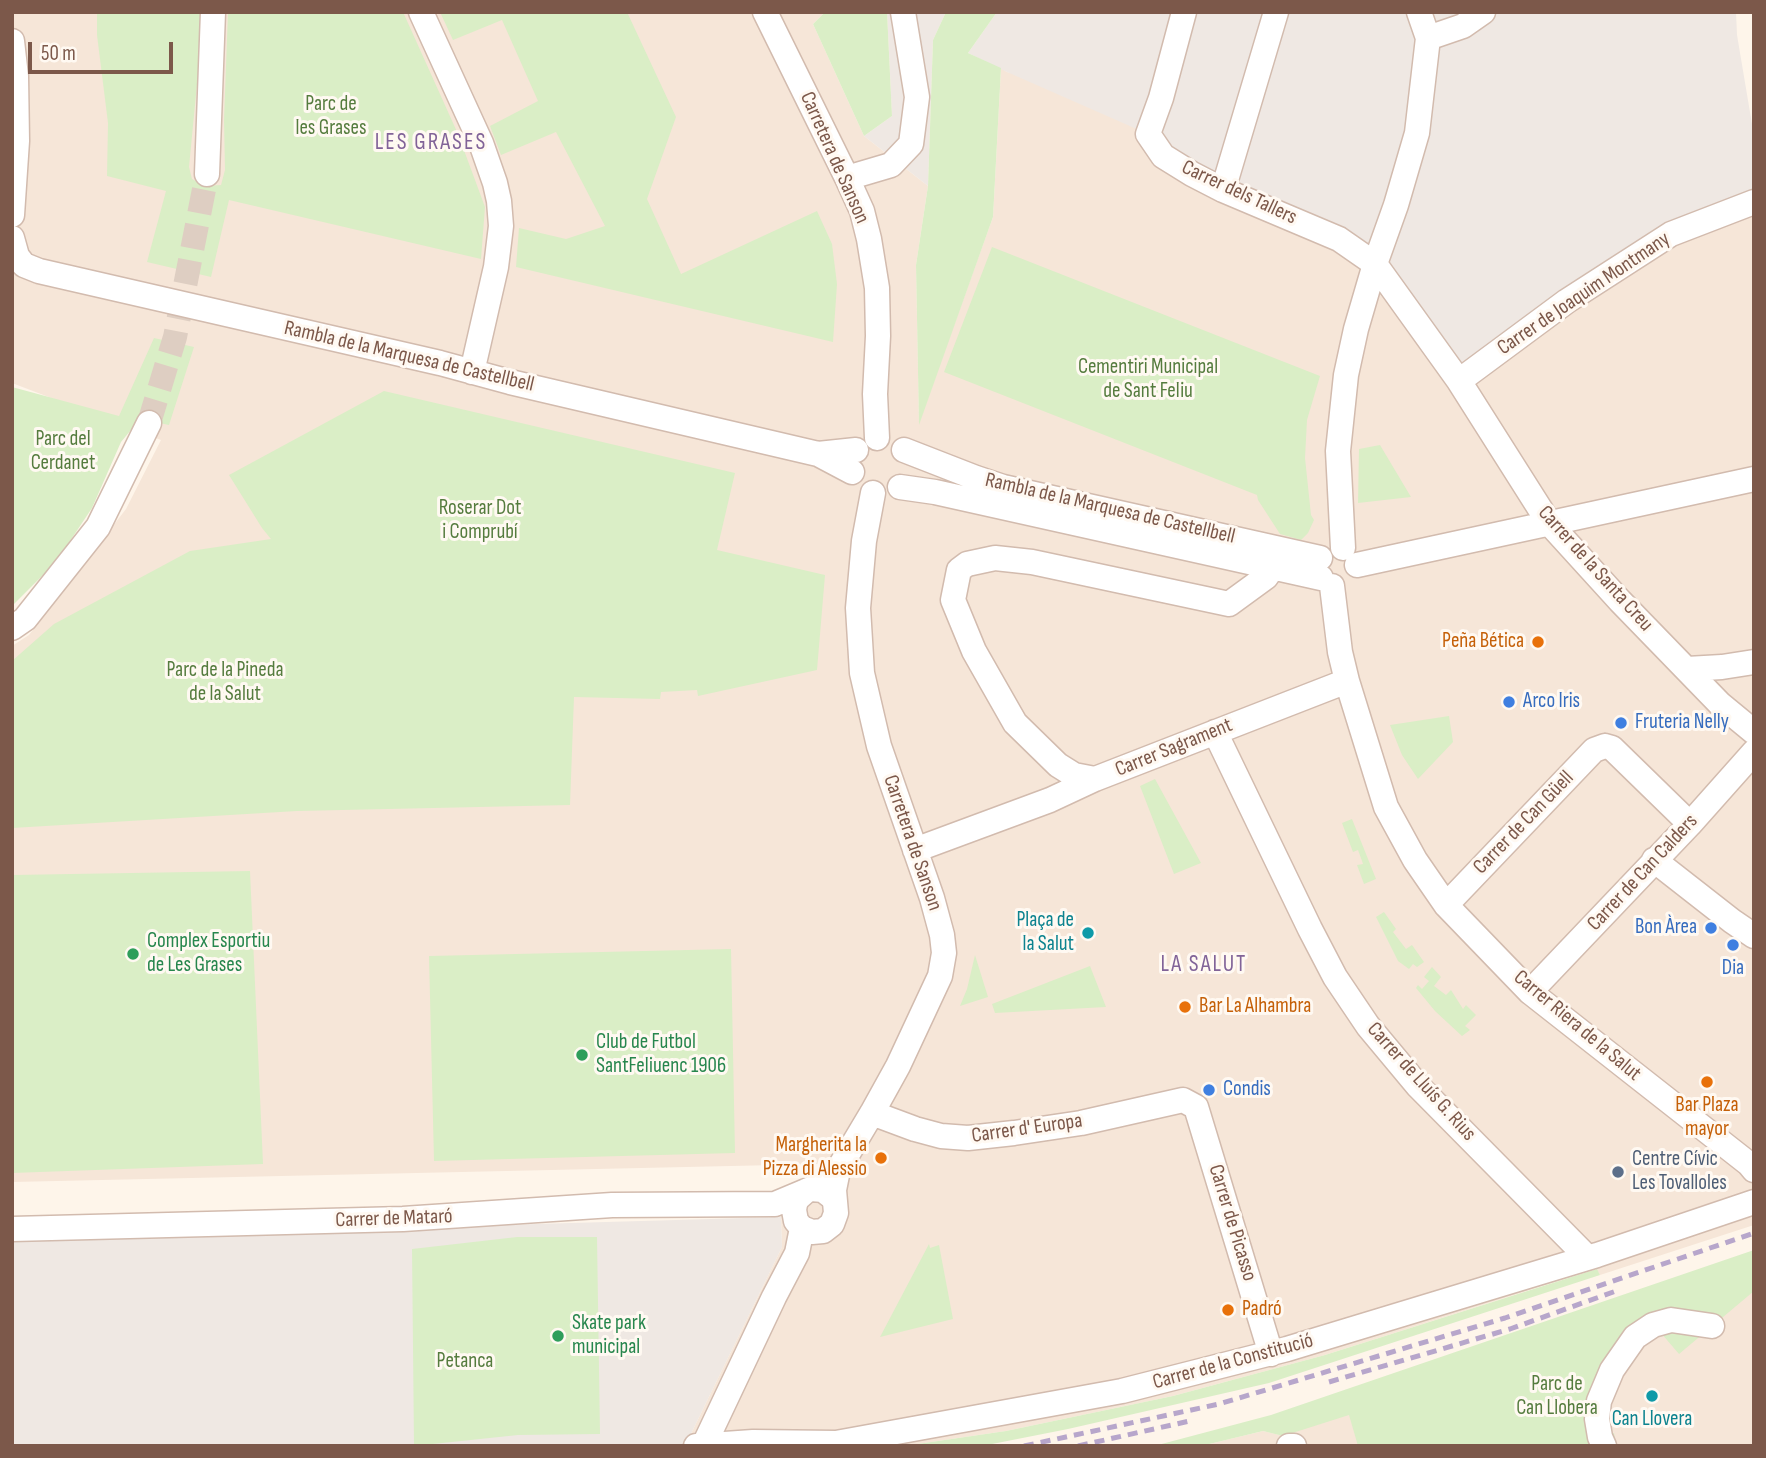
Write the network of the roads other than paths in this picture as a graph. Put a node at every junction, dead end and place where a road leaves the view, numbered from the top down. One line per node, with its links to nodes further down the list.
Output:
1 (213, 12): 11 (street)
2 (421, 12): 19 (street)
3 (765, 12): 12 (street, Carretera de Sanson)
4 (903, 12): 12 (street)
5 (1184, 12): 13 (street, Carrer dels Tallers)
6 (1276, 12): 13 (street)
7 (1419, 12): 9 (street)
8 (1483, 12): 9 (street)
9 (1428, 37): 18 (street)
10 (12, 41): 15 (street)
11 (207, 174)
12 (847, 178): 23 (street, Carretera de Sanson)
13 (1223, 190): 18 (street, Carrer dels Tallers)
14 (1754, 202): 20 (street, Carrer de Joaquim Montmany)
15 (12, 215)
16 (12, 238): 17 (street)
17 (12, 244): 19 (street, Rambla de la Marquesa de Castellbell)
18 (1382, 273): 20 (street, Carrer de la Santa Creu); 28 (street)
19 (472, 372): 23 (street, Rambla de la Marquesa de Castellbell)
20 (1459, 381): 27 (street, Carrer de la Santa Creu)
21 (149, 423): 31 (street)
22 (904, 450): 23 (street); 25 (street); 30 (street, Rambla de la Marquesa de Castellbell)
23 (862, 453): 26 (street)
24 (1754, 479): 27 (street)
25 (900, 487): 26 (street); 29 (street, Rambla de la Marquesa de Castellbell)
26 (873, 494): 42 (street, Carretera de Sanson)
27 (1549, 523): 28 (street); 34 (street, Carrer de la Santa Creu)
28 (1350, 556): 30 (street); 30 (street)
29 (1273, 568): 30 (street, Rambla de la Marquesa de Castellbell); 40 (street, Carrer Sagrament)
30 (1325, 574): 35 (street, Carrer Riera de la Salut)
31 (12, 628)
32 (1754, 662): 33 (street)
33 (1722, 667): 34 (street); 36 (street)
34 (1687, 669): 36 (street, Carrer de la Santa Creu)
35 (1347, 681): 37 (street, Carrer Sagrament); 44 (street, Carrer Riera de la Salut)
36 (1720, 704): 38 (street, Carrer de la Santa Creu)
37 (1216, 732): 40 (street, Carrer Sagrament); 57 (street, Carrer de Lluís G. Rius)
38 (1754, 732)
39 (1754, 752): 41 (street, Carrer de Can Calders)
40 (1095, 779): 42 (street)
41 (1690, 824): 43 (street, Carrer de Can Calders); 44 (street, Carrer de Can Güell)
42 (915, 850): 48 (street, Carretera de Sanson)
43 (1654, 860): 45 (street); 46 (street, Carrer de Can Calders)
44 (1446, 905): 46 (street, Carrer Riera de la Salut)
45 (1754, 936)
46 (1530, 992): 49 (street, Carrer Riera de la Salut)
47 (1183, 1100): 48 (street, Carrer d' Europa); 59 (street, Carrer de Picasso)
48 (872, 1113): 50 (street, Carretera de Sanson)
49 (1752, 1166)
50 (838, 1170): 51 (street, Carrer de Mataró); 52 (street)
51 (809, 1190): 52 (street); 54 (street, Carrer de Mataró); 55 (street)
52 (835, 1202): 55 (street)
53 (1748, 1203): 57 (street, Carrer de la Constitució)
54 (775, 1204): 55 (street); 56 (street, Carrer de Mataró)
55 (799, 1224): 60 (street)
56 (12, 1230)
57 (1587, 1257): 59 (street, Carrer de la Constitució)
58 (1712, 1326): 62 (street)
59 (1271, 1354): 60 (street, Carrer de la Constitució)
60 (704, 1445): 61 (street, Carrer de la Constitució)
61 (696, 1446)
62 (1604, 1446)

